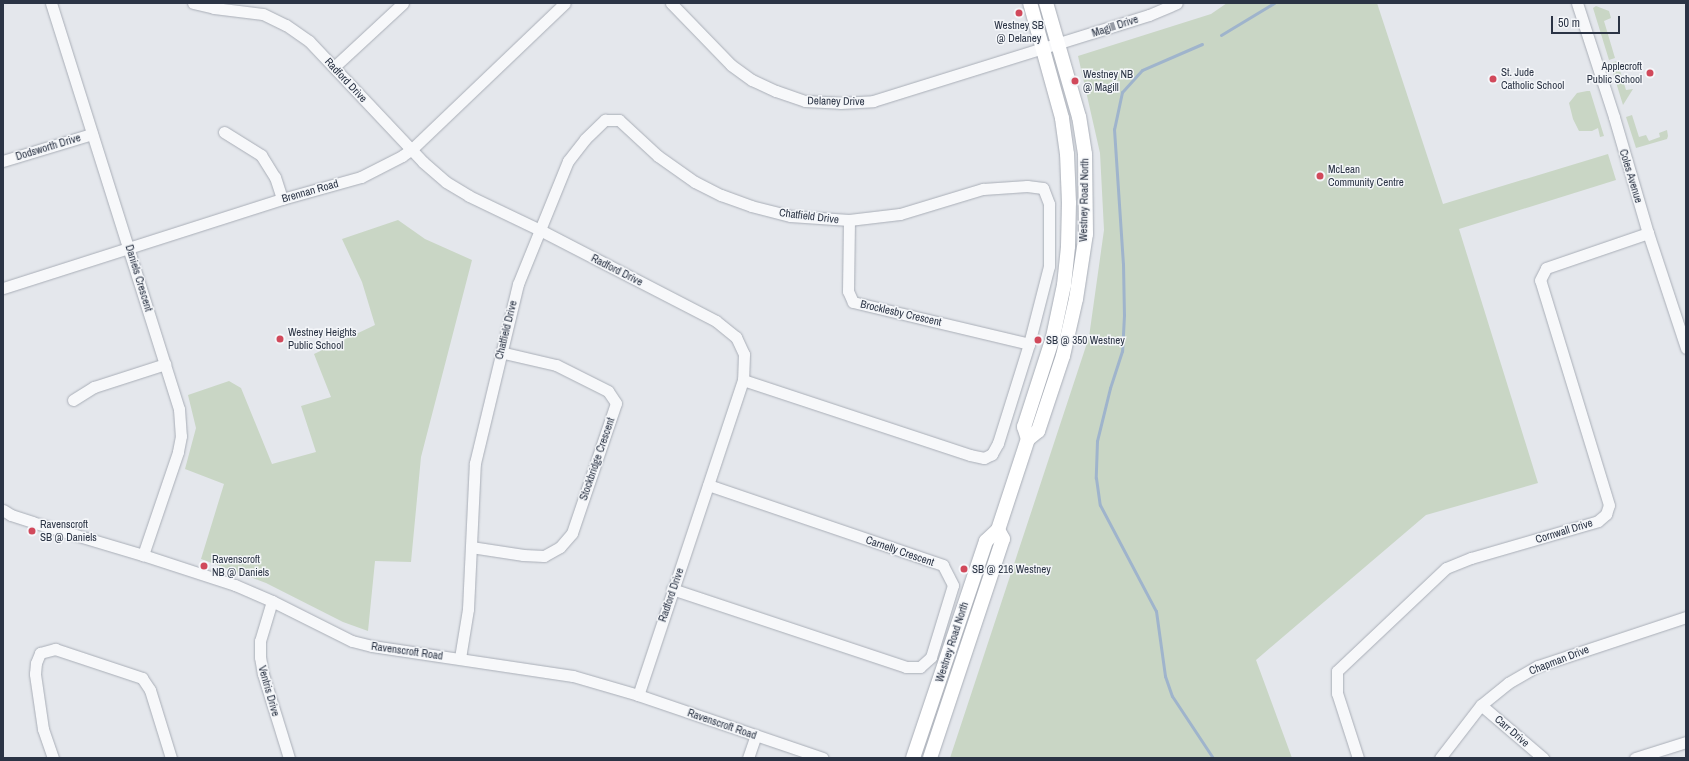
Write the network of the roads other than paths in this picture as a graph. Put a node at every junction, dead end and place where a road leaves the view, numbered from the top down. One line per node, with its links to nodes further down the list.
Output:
1 (51, 3): 14 (street, Daniels Crescent)
2 (193, 3): 10 (street, Radford Drive)
3 (403, 3): 12 (street)
4 (565, 3): 15 (street, Brennan Road)
5 (671, 3): 11 (street, Delaney Drive)
6 (1030, 3): 11 (main road, Westney Road North)
7 (1046, 3): 11 (main road, Westney Road North)
8 (1177, 3): 11 (street, Magill Drive)
9 (1576, 3): 20 (street, Coles Avenue)
10 (264, 8): 12 (street, Radford Drive)
11 (1051, 46): 31 (main road, Westney Road North)
12 (334, 67): 15 (street, Radford Drive)
13 (224, 132): 17 (street)
14 (92, 134): 16 (street, Dodsworth Drive); 21 (street, Daniels Crescent)
15 (412, 149): 17 (street, Brennan Road); 19 (street, Radford Drive)
16 (3, 161)
17 (282, 199): 21 (street, Brennan Road)
18 (849, 220): 19 (street, Chatfield Drive); 23 (street, Brocklesby Crescent); 23 (street, Chatfield Drive)
19 (540, 230): 25 (street, Chatfield Drive); 27 (street, Radford Drive)
20 (1648, 233): 24 (street, Coles Avenue); 49 (street, Cornwall Drive)
21 (130, 248): 22 (street, Brennan Road); 26 (street, Daniels Crescent)
22 (3, 288)
23 (1029, 344): 27 (street, Chatfield Drive)
24 (1686, 348)
25 (500, 352): 32 (street, Chatfield Drive); 32 (street, Stockbridge Crescent)
26 (165, 364): 28 (street); 33 (street, Daniels Crescent)
27 (743, 380): 29 (street, Radford Drive)
28 (73, 400)
29 (708, 485): 34 (street, Radford Drive); 34 (street, Carnelly Crescent)
30 (3, 510): 33 (street, Ravenscroft Road)
31 (998, 530): 47 (main road, Westney Road North); 48 (main road, Westney Road North)
32 (471, 547): 37 (street, Chatfield Drive)
33 (144, 555): 35 (street, Ravenscroft Road)
34 (672, 589): 38 (street, Radford Drive)
35 (272, 600): 37 (street, Ravenscroft Road); 44 (street, Ventris Drive)
36 (1686, 617): 39 (street, Chapman Drive)
37 (460, 658): 38 (street, Ravenscroft Road)
38 (638, 695): 40 (street, Ravenscroft Road)
39 (1481, 705): 50 (street, Chapman Drive); 51 (street, Carr Drive)
40 (756, 735): 45 (street); 46 (street, Ravenscroft Road)
41 (1686, 742): 52 (street)
42 (53, 758): 43 (street)
43 (170, 758)
44 (289, 758)
45 (748, 758)
46 (823, 758)
47 (913, 758)
48 (930, 758)
49 (1358, 758)
50 (1440, 758)
51 (1543, 758)
52 (1634, 758)

